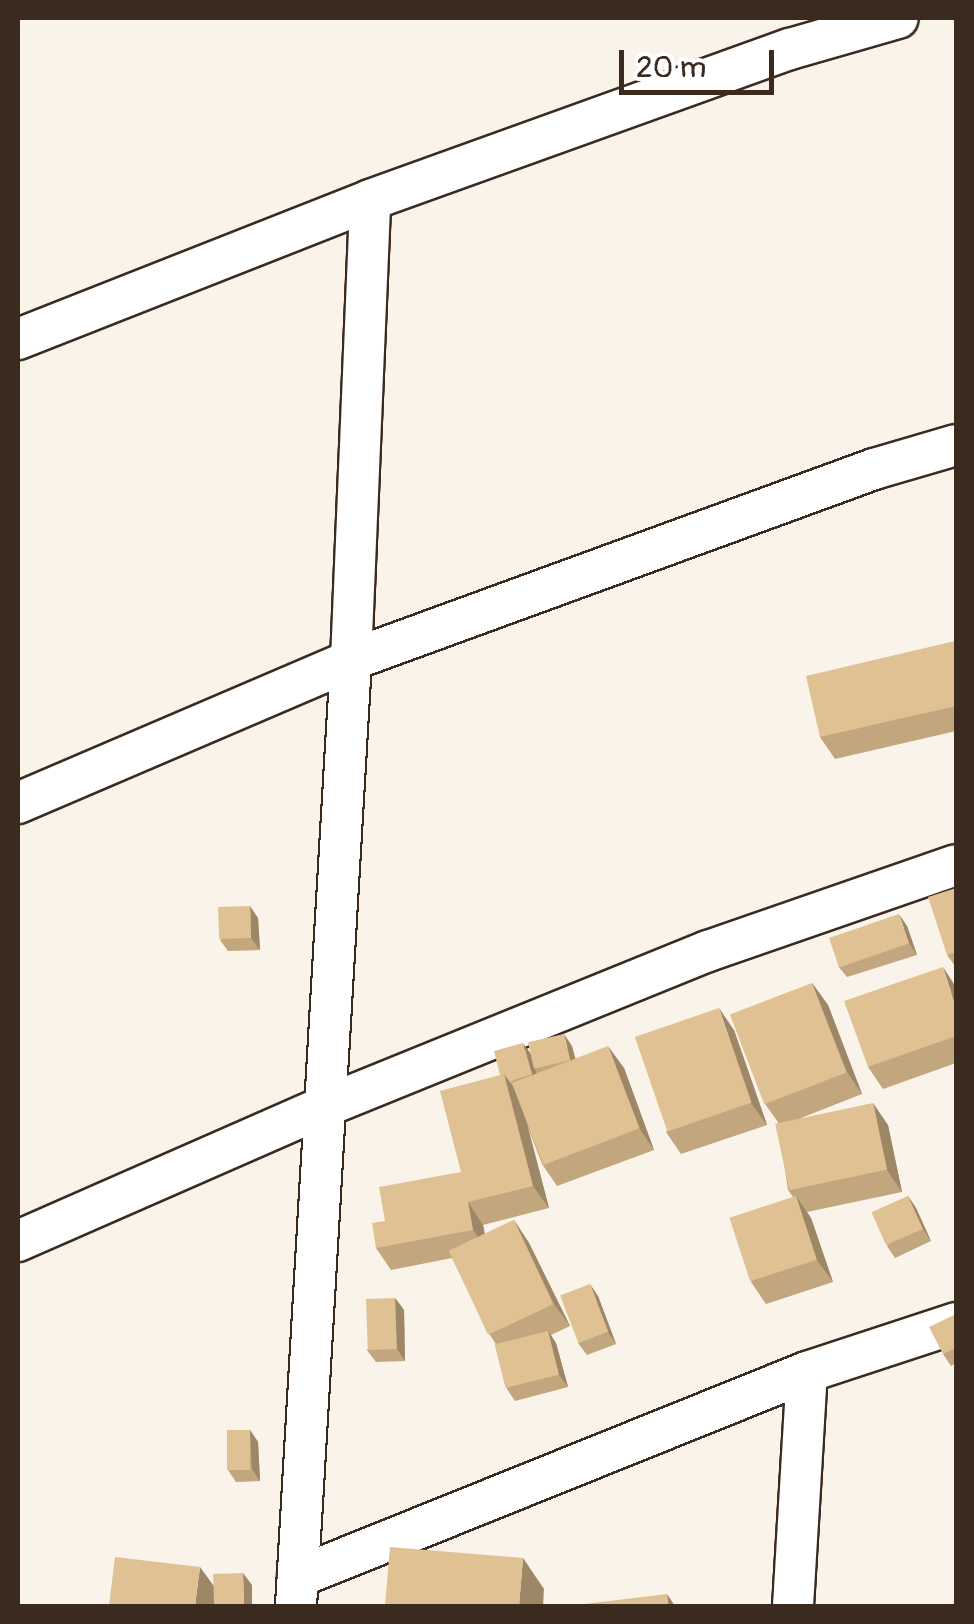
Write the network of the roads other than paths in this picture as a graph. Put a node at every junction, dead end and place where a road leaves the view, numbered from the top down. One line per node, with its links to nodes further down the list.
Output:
1 (898, 18): 2 (street)
2 (370, 200): 3 (street); 5 (street)
3 (18, 339)
4 (956, 445): 5 (street)
5 (350, 660): 6 (street); 8 (street)
6 (18, 804)
7 (956, 865): 8 (street)
8 (326, 1106): 9 (street); 12 (street)
9 (18, 1240)
10 (956, 1323): 11 (street)
11 (806, 1372): 12 (street); 13 (street)
12 (298, 1592)
13 (792, 1606)

